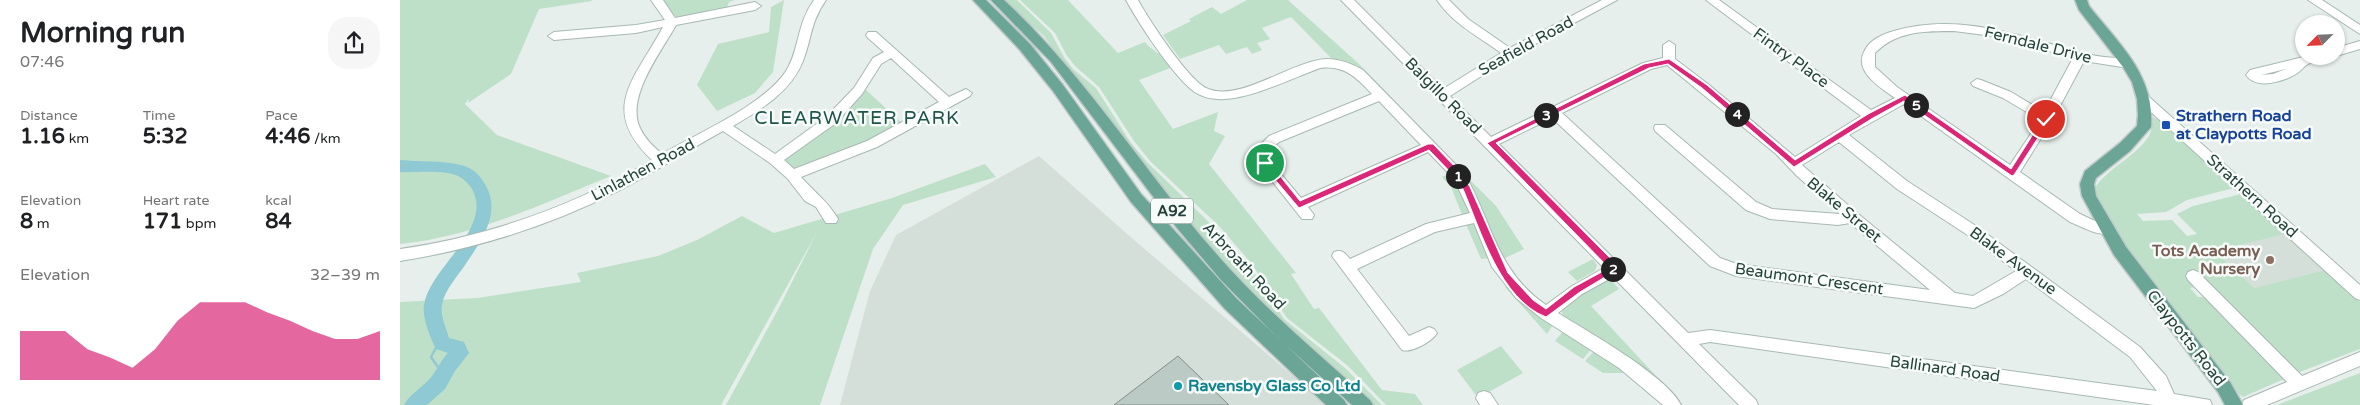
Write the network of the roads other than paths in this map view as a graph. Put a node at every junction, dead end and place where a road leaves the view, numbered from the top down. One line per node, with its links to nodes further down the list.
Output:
1 (657, 0): 13 (street)
2 (820, 0): 35 (street, Linlathen Road)
3 (979, 0): 61 (main road, Arbroath Road / A92)
4 (997, 0): 62 (main road, Arbroath Road / A92)
5 (1132, 0): 27 (street)
6 (1347, 0): 28 (street, Balgillo Road)
7 (1442, 0): 21 (street)
8 (1611, 0): 21 (street, Seafield Road)
9 (1712, 0): 33 (street, Fintry Place)
10 (2081, 0): 24 (main road, Claypotts Road)
11 (2314, 0): 14 (street)
12 (755, 6): 13 (street)
13 (672, 22): 16 (street); 41 (street)
14 (2360, 30)
15 (872, 35): 20 (street)
16 (554, 36)
17 (1669, 45): 23 (street)
18 (2360, 45): 19 (street)
19 (2345, 49)
20 (891, 53): 31 (street); 40 (street)
21 (1509, 53): 28 (street, Seafield Road)
22 (2080, 58): 24 (street, Ferndale Drive); 29 (street, Ferndale Drive); 34 (street)
23 (1669, 61): 32 (street); 42 (street, Blake Street)
24 (2128, 64): 30 (main road, Claypotts Road)
25 (1977, 83): 34 (street)
26 (966, 93): 31 (street)
27 (1381, 95): 39 (street); 39 (street)
28 (1443, 96): 38 (street, Balgillo Road)
29 (1905, 98): 33 (street); 43 (street, Ferndale Drive)
30 (2144, 99): 48 (main road, Claypotts Road); 53 (street, Strathern Road)
31 (948, 103): 44 (street)
32 (1552, 112): 38 (street); 54 (street, Beaumont Crescent)
33 (1870, 116): 37 (street)
34 (2046, 119): 43 (street)
35 (723, 126): 40 (street); 41 (street, Linlathen Road)
36 (1660, 128): 46 (street)
37 (1841, 136): 42 (street); 51 (street, Blake Avenue)
38 (1490, 143): 50 (street, Balgillo Road)
39 (1430, 146): 45 (street)
40 (775, 160): 44 (street)
41 (661, 161): 49 (street, Linlathen Road)
42 (1794, 164): 46 (street, Blake Street)
43 (2012, 173): 48 (street, Ferndale Drive)
44 (792, 175): 47 (street)
45 (1479, 216): 55 (street); 56 (street)
46 (1852, 217): 54 (street, Blake Street)
47 (831, 219)
48 (2106, 229): 66 (main road, Claypotts Road)
49 (400, 255)
50 (1616, 268): 55 (street); 57 (street, Balgillo Road)
51 (2027, 271): 54 (street, Beaumont Crescent); 60 (street, Blake Avenue)
52 (2193, 276): 59 (street)
53 (2360, 294)
54 (1951, 299)
55 (1546, 314): 63 (street)
56 (1429, 333)
57 (1688, 342): 60 (street, Ballinard Road); 64 (street, Balgillo Road)
58 (2360, 359): 59 (street)
59 (2299, 384): 67 (street)
60 (2175, 403): 65 (street, Ballinard Road)
61 (1338, 405)
62 (1364, 405)
63 (1673, 405)
64 (1750, 405)
65 (2204, 405)
66 (2234, 405)
67 (2250, 405)

